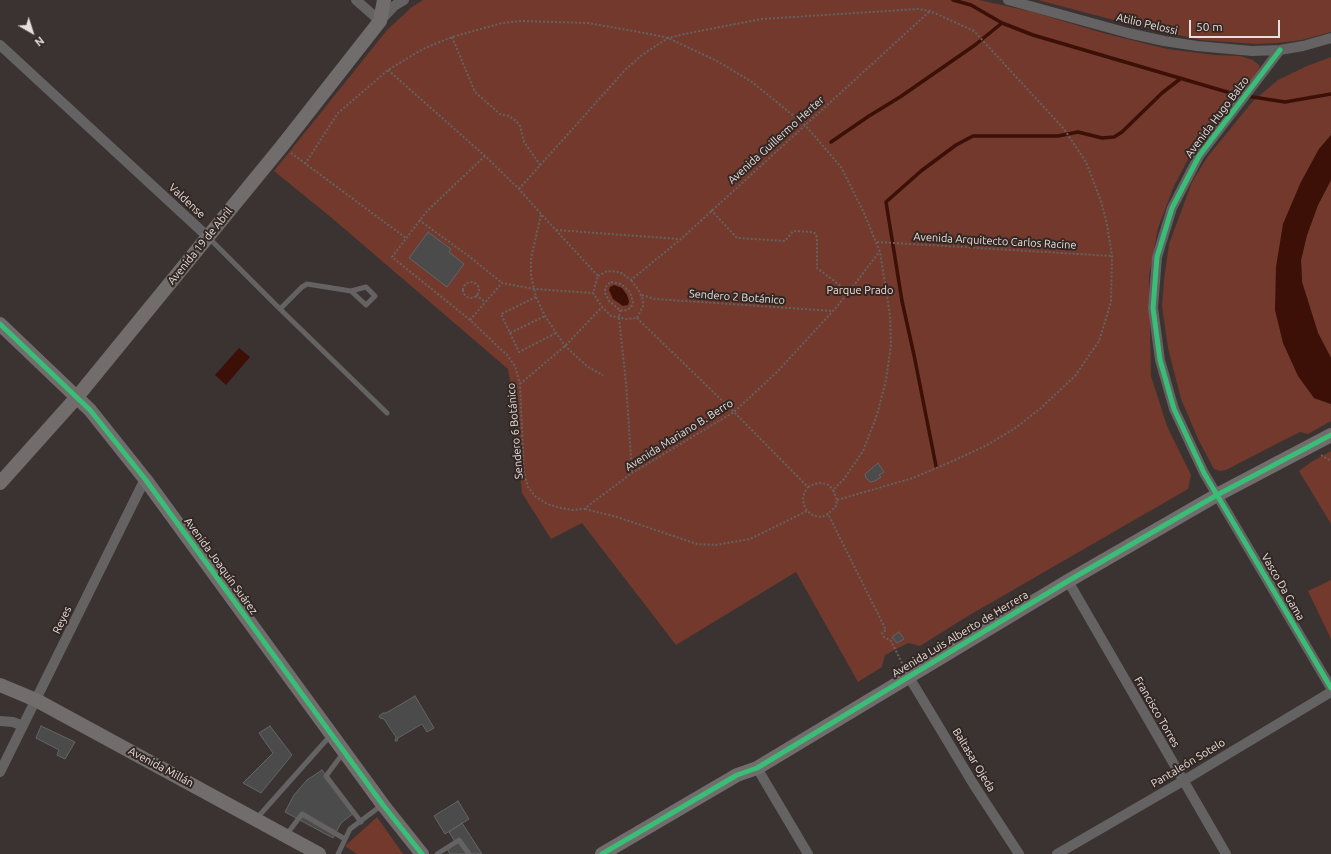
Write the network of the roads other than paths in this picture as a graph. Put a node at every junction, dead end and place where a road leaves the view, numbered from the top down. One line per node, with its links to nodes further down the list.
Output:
1 (356, 0): 5 (street)
2 (384, 0): 5 (street, Avenida 19 de Abril)
3 (404, 0): 5 (street)
4 (1008, 0): 8 (street, Atilio Pelossi)
5 (380, 21): 9 (street, Avenida 19 de Abril)
6 (1331, 38): 8 (street, Atilio Pelossi)
7 (0, 45): 9 (street, Valdense)
8 (1280, 50): 18 (street, Avenida Hugo Balzo)
9 (208, 236): 11 (lane, Valdense); 13 (street, Avenida 19 de Abril)
10 (351, 291): 11 (lane)
11 (280, 309): 14 (lane, Valdense)
12 (0, 324): 13 (street, Avenida Joaquín Suárez)
13 (77, 397): 16 (street, Avenida Joaquín Suárez); 17 (street, Avenida 19 de Abril)
14 (387, 413)
15 (1327, 437): 18 (street, Avenida Luis Alberto de Herrera)
16 (146, 479): 24 (street, Reyes); 27 (street, Avenida Joaquín Suárez)
17 (0, 483)
18 (1217, 495): 19 (street, Avenida Luis Alberto de Herrera); 22 (street, Vasco Da Gama)
19 (1068, 581): 20 (street, Avenida Luis Alberto de Herrera); 31 (street, Francisco Torres)
20 (909, 677): 29 (street, Avenida Luis Alberto de Herrera); 47 (street, Baltasar Ojeda)
21 (0, 685): 24 (street, Avenida Millán)
22 (1331, 688)
23 (1331, 692): 31 (street, Pantaleón Sotelo)
24 (36, 700): 26 (street, Reyes); 33 (street, Avenida Millán)
25 (0, 721): 26 (street)
26 (23, 726): 30 (street, Reyes)
27 (331, 734): 28 (street, Avenida Joaquín Suárez); 33 (lane)
28 (344, 752): 32 (street, Avenida Joaquín Suárez); 34 (lane)
29 (757, 768): 44 (street, Avenida Luis Alberto de Herrera); 45 (street, Avenida Luis Alberto de Herrera); 46 (street)
30 (0, 772)
31 (1183, 781): 48 (street, Pantaleón Sotelo); 49 (street, Francisco Torres)
32 (383, 805): 34 (lane); 36 (street, Avenida Joaquín Suárez)
33 (257, 819): 35 (street, Avenida Millán)
34 (361, 822): 37 (lane)
35 (286, 836): 37 (lane); 38 (street, Avenida Millán)
36 (407, 836): 40 (street, Avenida Joaquín Suárez); 41 (street, Avenida Joaquín Suárez)
37 (345, 840): 39 (lane)
38 (319, 854)
39 (338, 854)
40 (416, 854)
41 (422, 854)
42 (437, 854): 43 (lane)
43 (469, 854)
44 (602, 854)
45 (621, 854)
46 (808, 854)
47 (1019, 854)
48 (1057, 854)
49 (1226, 854)

